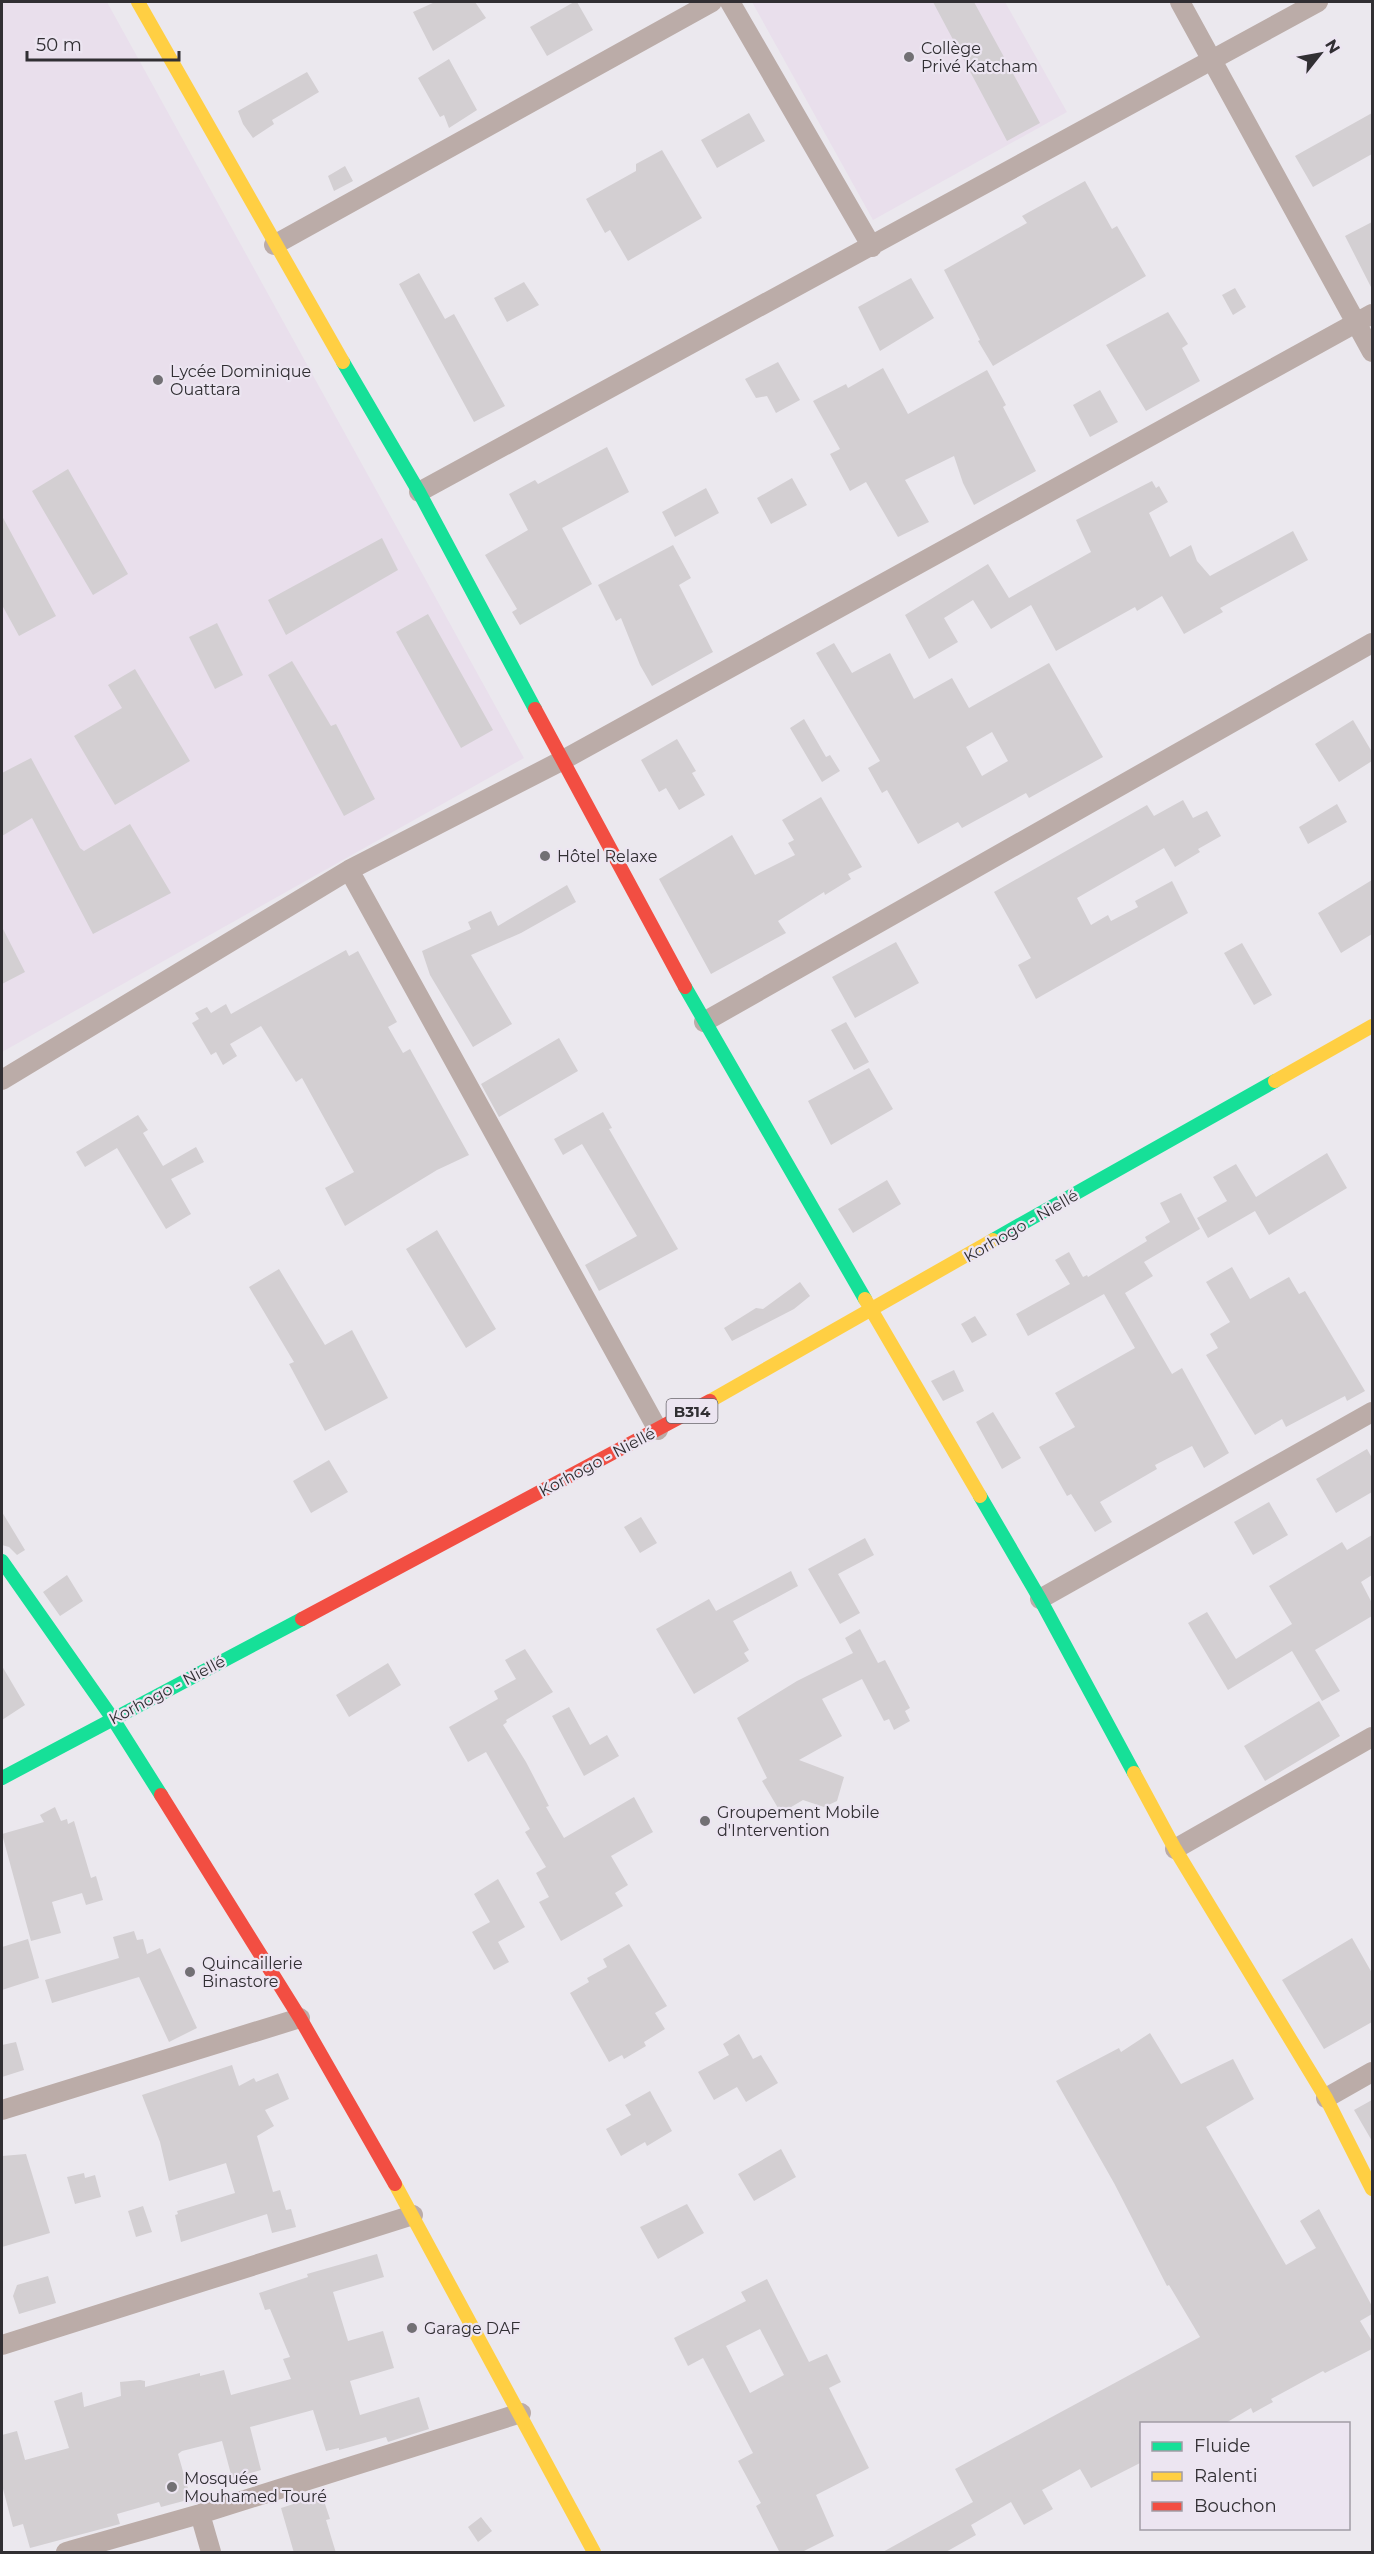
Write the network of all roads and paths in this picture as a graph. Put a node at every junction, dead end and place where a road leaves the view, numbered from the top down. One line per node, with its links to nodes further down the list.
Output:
1 (138, 2): 7 (street)
2 (712, 2): 7 (street)
3 (730, 2): 8 (street)
4 (1180, 2): 6 (street)
5 (1318, 2): 6 (street)
6 (1213, 59): 8 (street); 9 (street)
7 (274, 245): 11 (street)
8 (872, 247): 11 (street)
9 (1365, 318): 10 (street); 13 (street)
10 (1372, 352)
11 (419, 492): 13 (street)
12 (1372, 643): 15 (street)
13 (564, 760): 14 (street); 15 (street)
14 (349, 870): 17 (street); 20 (street)
15 (704, 1022): 18 (street)
16 (1372, 1026): 18 (street, Korhogo - Niellé / B314)
17 (2, 1080)
18 (870, 1311): 20 (street, Korhogo - Niellé / B314); 22 (street)
19 (1372, 1412): 22 (street)
20 (657, 1430): 23 (street, Korhogo - Niellé / B314)
21 (2, 1561): 23 (street)
22 (1040, 1599): 26 (street)
23 (113, 1719): 25 (street, Korhogo - Niellé / B314); 27 (street)
24 (1372, 1737): 26 (street)
25 (2, 1778)
26 (1174, 1849): 29 (street)
27 (300, 2018): 30 (street); 32 (street)
28 (1372, 2072): 29 (street)
29 (1326, 2098): 31 (street)
30 (2, 2110)
31 (1372, 2189)
32 (413, 2215): 33 (street); 34 (street)
33 (2, 2345)
34 (521, 2413): 35 (street); 38 (street)
35 (200, 2514): 36 (street); 37 (street)
36 (66, 2553)
37 (211, 2553)
38 (594, 2553)

